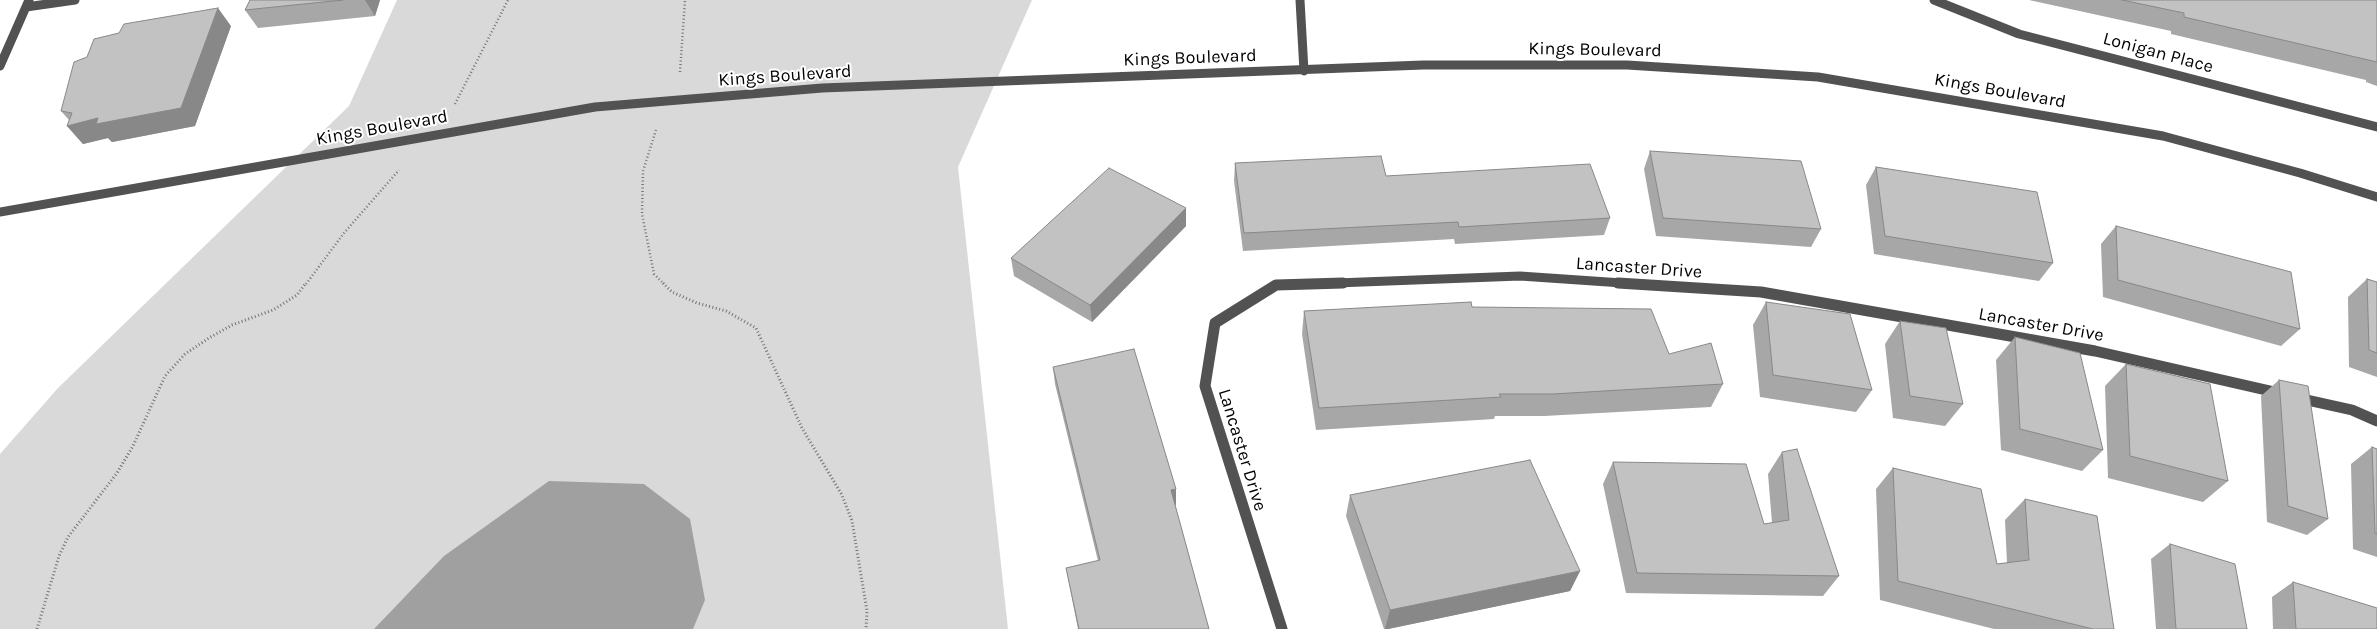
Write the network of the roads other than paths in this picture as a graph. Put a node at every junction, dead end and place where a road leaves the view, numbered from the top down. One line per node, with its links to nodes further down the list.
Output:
1 (75, 0): 4 (street)
2 (1300, 0): 6 (street)
3 (1934, 0): 7 (street, Lonigan Place)
4 (28, 4): 5 (street)
5 (0, 66)
6 (1304, 71): 8 (street, Kings Boulevard); 9 (street, Kings Boulevard)
7 (2377, 127)
8 (2377, 197)
9 (0, 212)
10 (2377, 420): 11 (street, Lancaster Drive)
11 (1282, 629)

